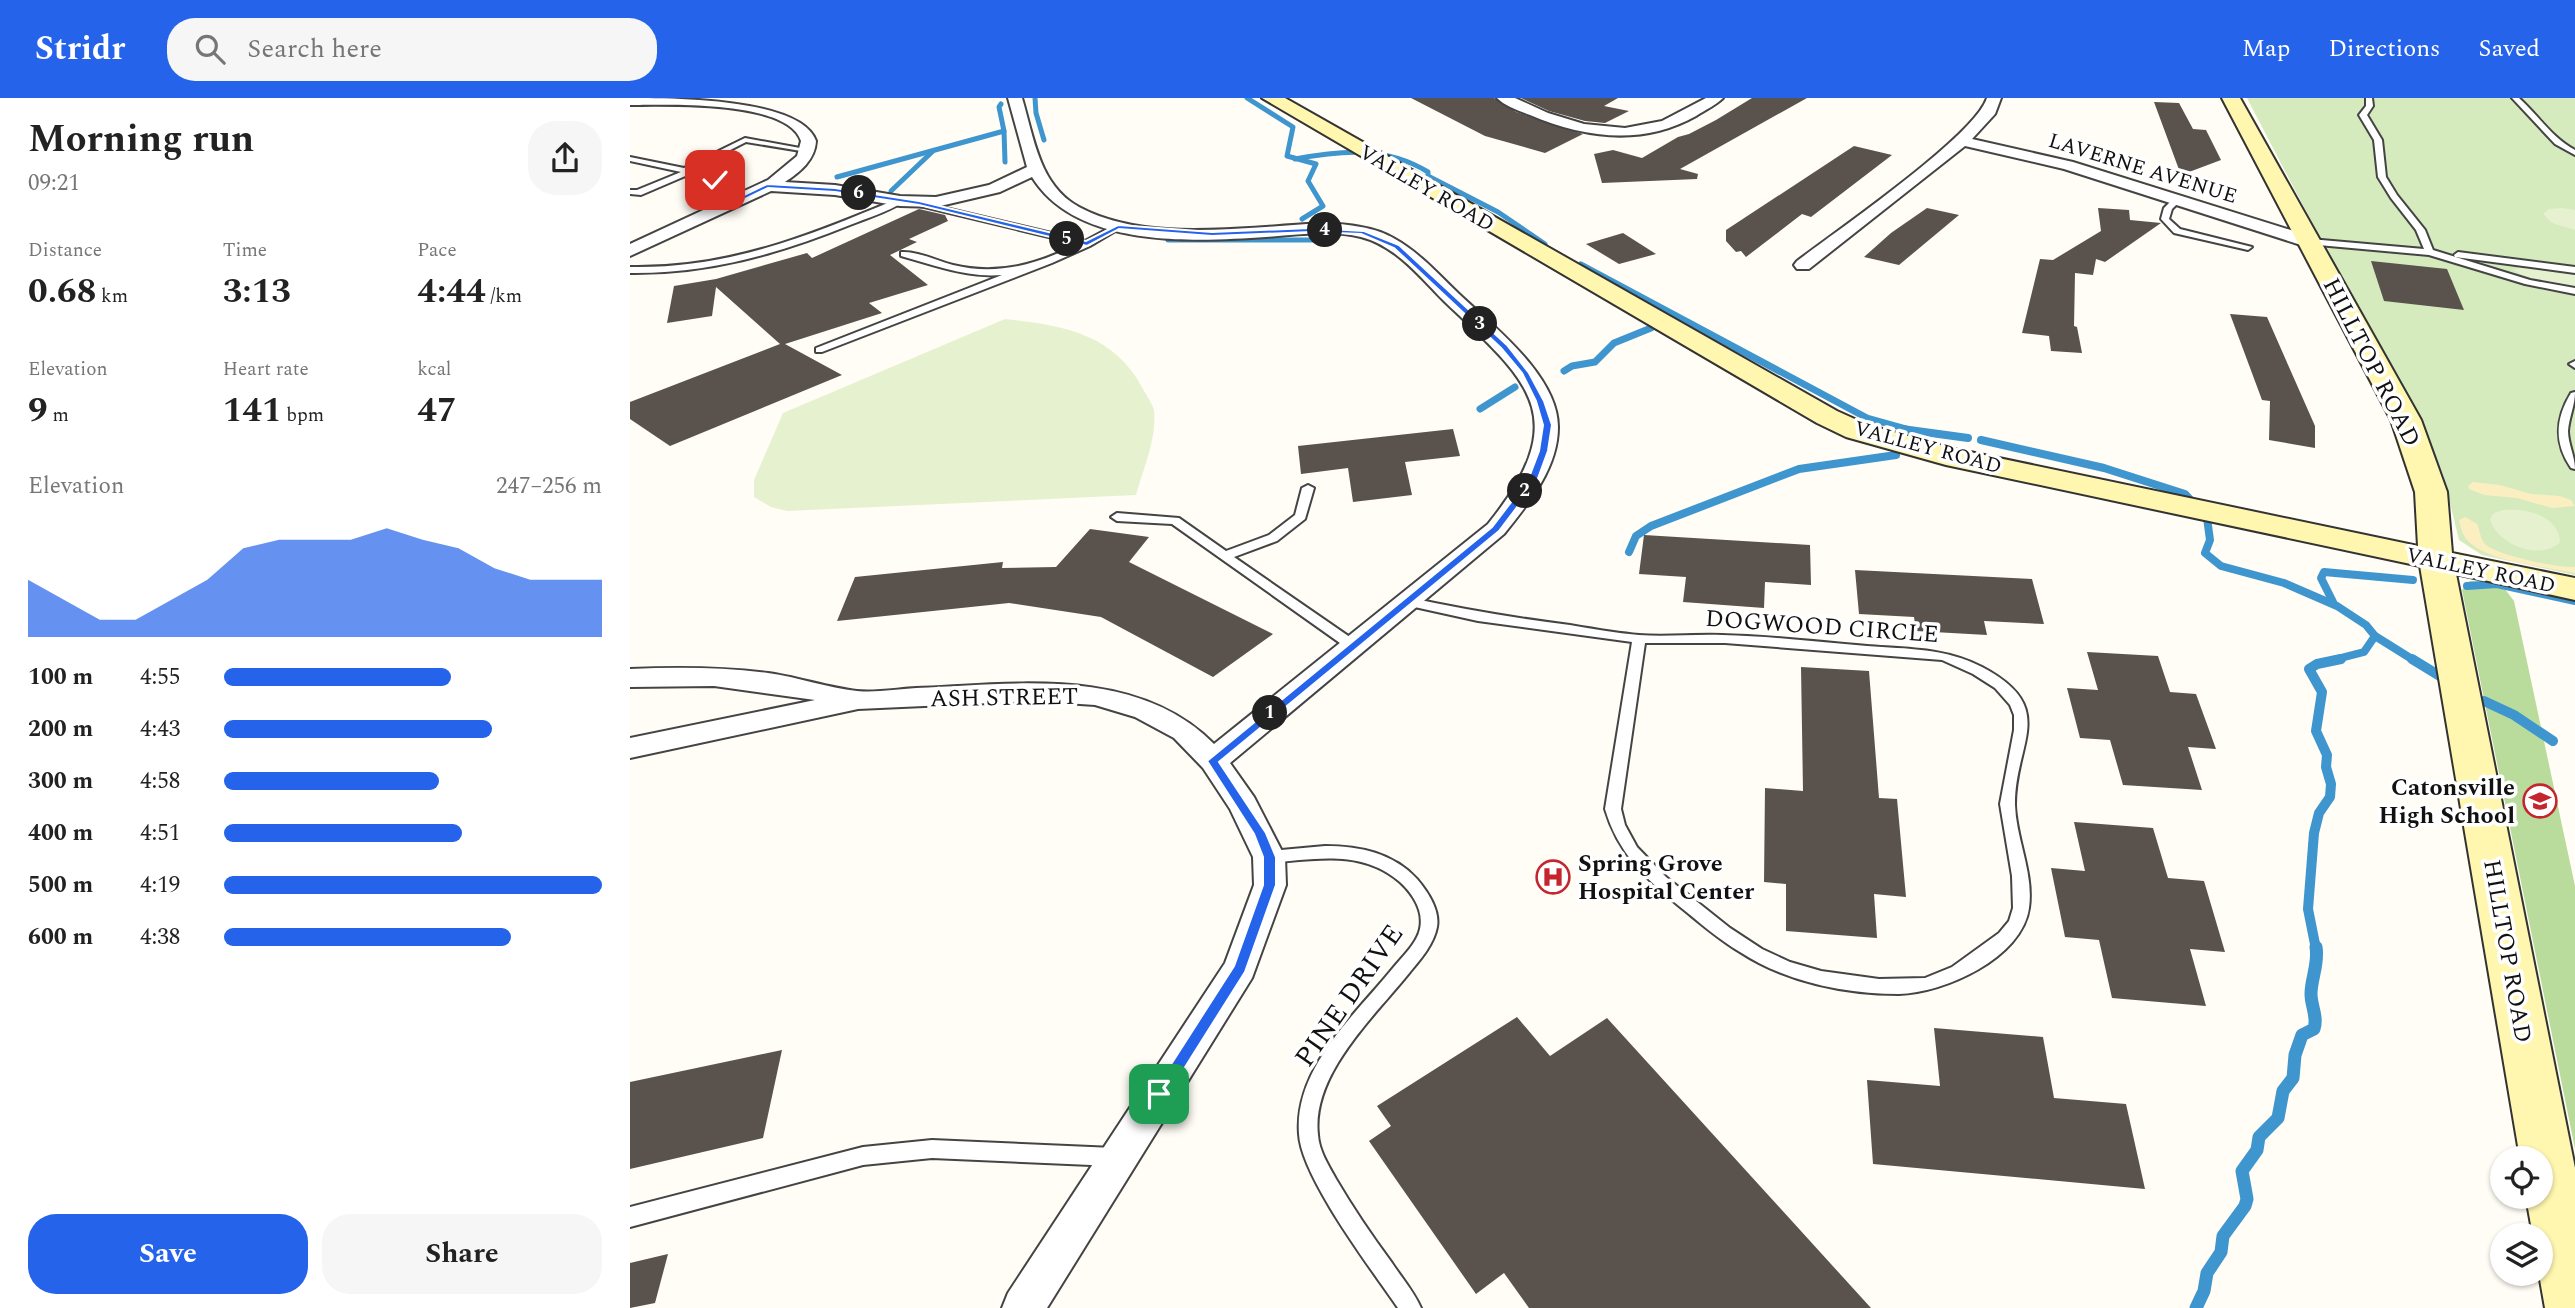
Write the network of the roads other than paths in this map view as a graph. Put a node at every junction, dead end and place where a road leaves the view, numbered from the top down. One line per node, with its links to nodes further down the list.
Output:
1 (1015, 98): 15 (street)
2 (1271, 98): 41 (street, VALLEY ROAD)
3 (1504, 98): 4 (street)
4 (1716, 98)
5 (1994, 98): 11 (street)
6 (2231, 98): 24 (street, HILLTOP ROAD)
7 (2369, 98): 28 (lane)
8 (2515, 98): 13 (lane)
9 (692, 99): 10 (street); 12 (street)
10 (630, 101)
11 (1962, 141): 19 (street, LAVERNE AVENUE); 30 (street)
12 (807, 150): 16 (lane); 17 (street)
13 (2575, 153)
14 (630, 159): 16 (lane)
15 (1035, 169): 22 (street); 23 (street)
16 (688, 171): 18 (lane); 20 (lane)
17 (767, 186): 20 (street); 21 (street)
18 (630, 192)
19 (2178, 199): 24 (street, LAVERNE AVENUE); 26 (lane)
20 (737, 201): 27 (street)
21 (900, 201): 22 (street); 32 (lane)
22 (919, 203): 25 (lane)
23 (1118, 227): 25 (lane); 43 (street)
24 (2310, 242): 28 (lane); 41 (street, HILLTOP ROAD)
25 (1087, 244): 31 (lane)
26 (2248, 247)
27 (630, 251)
28 (2429, 252): 33 (lane); 34 (lane)
29 (904, 254): 31 (lane)
30 (1803, 265)
31 (1029, 267): 35 (lane)
32 (630, 270)
33 (2575, 270)
34 (2575, 291)
35 (819, 350)
36 (2575, 395): 37 (lane)
37 (2575, 466)
38 (1308, 488): 40 (lane)
39 (1117, 517): 40 (lane)
40 (1224, 556): 45 (lane)
41 (2436, 560): 42 (street, VALLEY ROAD); 55 (street, HILLTOP ROAD)
42 (2575, 589)
43 (1406, 601): 44 (lane, DOGWOOD CIRCLE); 45 (street)
44 (1639, 639): 44 (lane, DOGWOOD CIRCLE)
45 (1352, 645): 49 (street)
46 (630, 678): 47 (street, ASH STREET)
47 (858, 700): 48 (street, ASH STREET); 49 (street, ASH STREET)
48 (630, 748)
49 (1213, 761): 50 (street, ASH STREET)
50 (1269, 857): 51 (street, ASH STREET); 54 (lane, PINE DRIVE)
51 (1119, 1158): 52 (lane); 53 (street, ASH STREET)
52 (630, 1217)
53 (1023, 1308)
54 (1410, 1308)
55 (2574, 1308)

